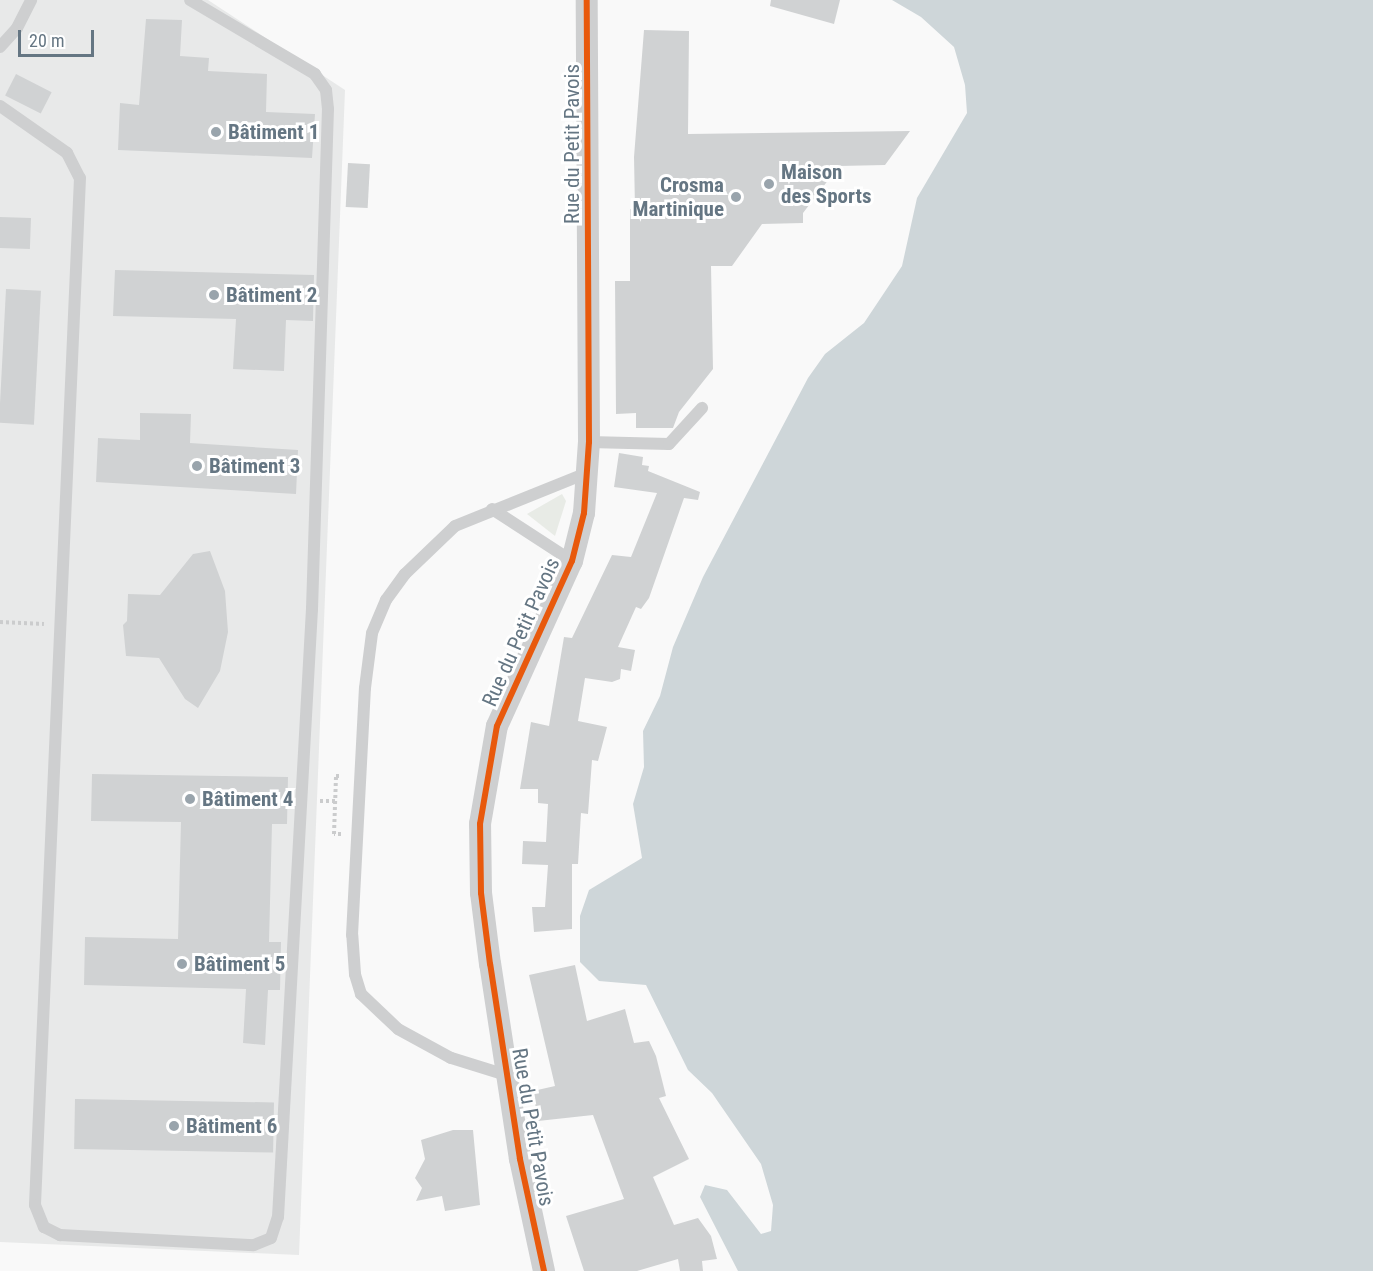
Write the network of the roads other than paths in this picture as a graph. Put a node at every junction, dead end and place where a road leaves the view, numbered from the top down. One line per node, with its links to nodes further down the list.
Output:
1 (31, 0): 4 (lane)
2 (190, 0): 5 (lane)
3 (587, 0): 7 (street, Rue du Petit Pavois)
4 (0, 47)
5 (0, 106)
6 (702, 408): 7 (lane)
7 (589, 442): 8 (street, Rue du Petit Pavois)
8 (587, 473): 9 (lane); 10 (street, Rue du Petit Pavois)
9 (492, 509): 10 (lane); 11 (lane)
10 (572, 561): 11 (street, Rue du Petit Pavois)
11 (506, 1075): 12 (street, Rue du Petit Pavois)
12 (544, 1271)

